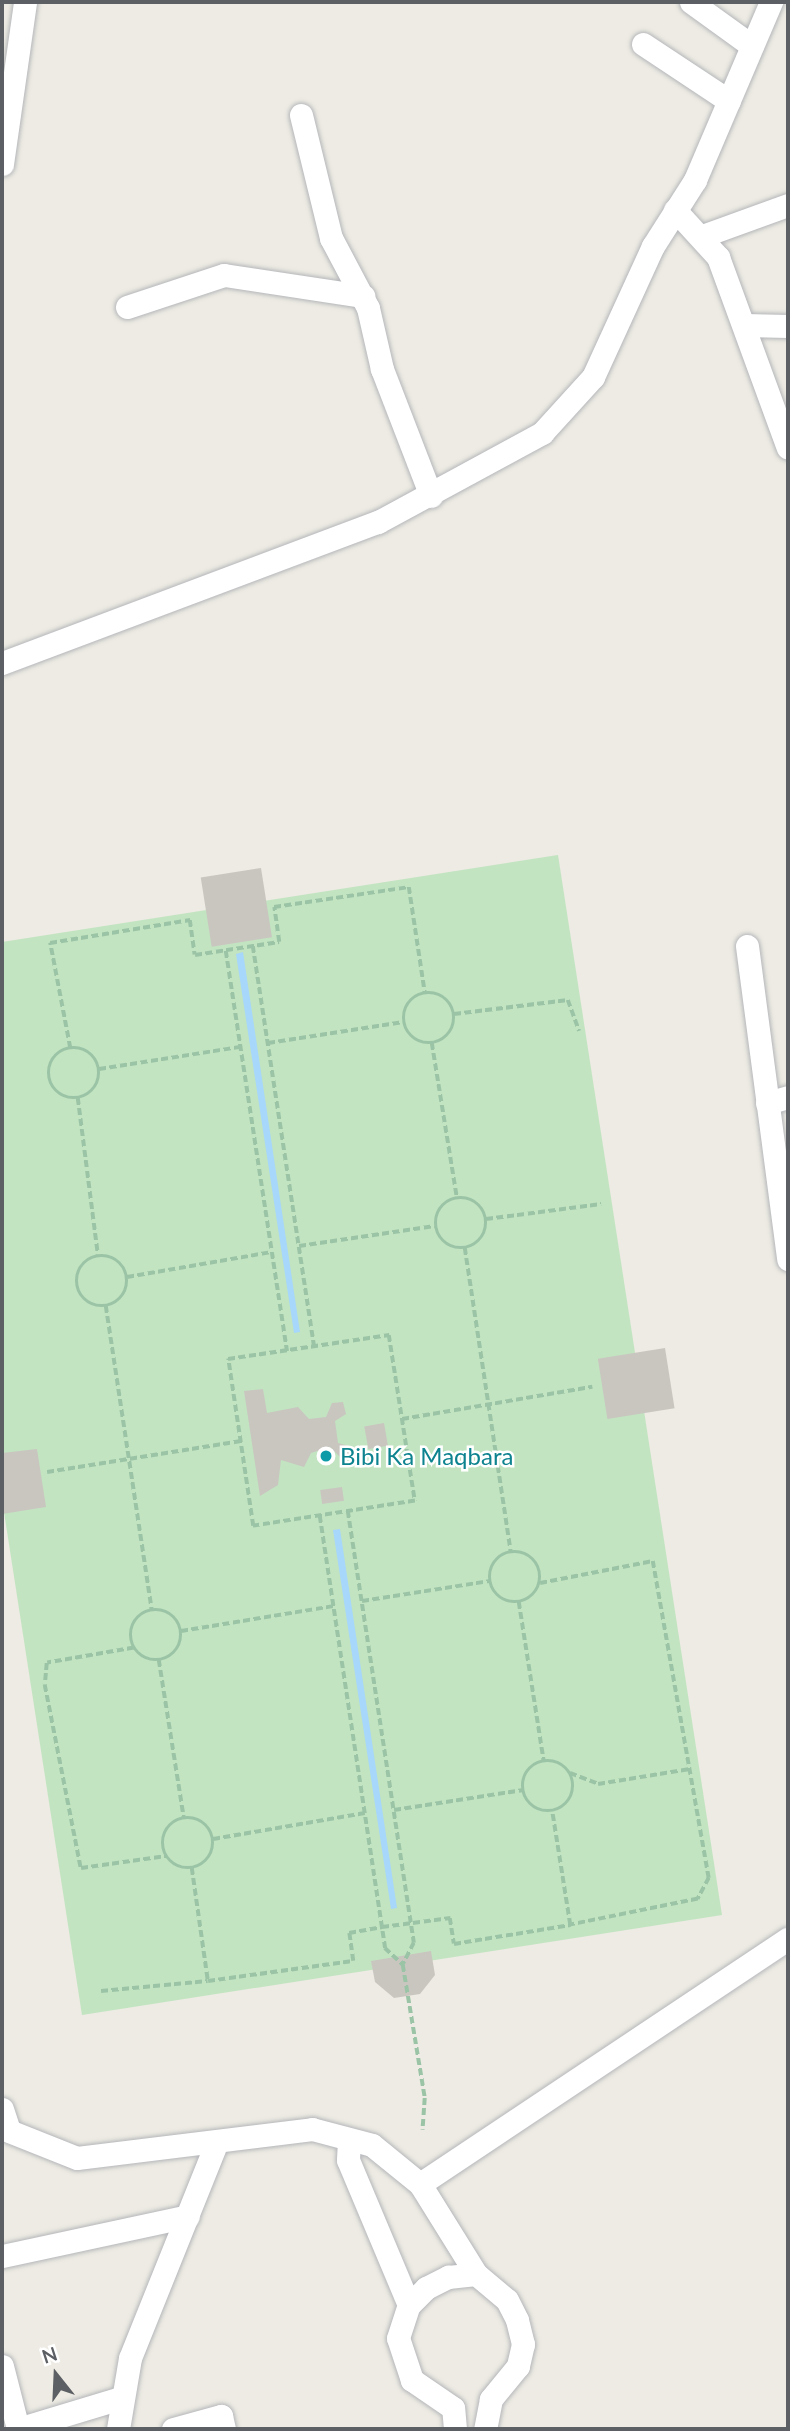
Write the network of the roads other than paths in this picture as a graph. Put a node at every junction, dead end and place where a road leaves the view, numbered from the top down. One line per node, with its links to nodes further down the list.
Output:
1 (691, 2): 5 (street)
2 (771, 2): 5 (street)
3 (17, 14): 8 (street)
4 (643, 44): 6 (street)
5 (752, 46): 6 (street)
6 (729, 101): 10 (street)
7 (301, 115): 12 (street)
8 (2, 164)
9 (788, 205): 11 (street)
10 (675, 210): 11 (street); 17 (street)
11 (705, 235): 14 (street)
12 (363, 296): 13 (street); 17 (street)
13 (127, 307)
14 (744, 325): 15 (street); 16 (street)
15 (788, 326)
16 (788, 448)
17 (431, 496): 18 (street)
18 (2, 663)
19 (747, 946): 20 (street)
20 (778, 1100): 21 (street)
21 (788, 1259)
22 (788, 1939): 26 (street)
23 (2, 2109): 25 (street)
24 (349, 2140): 25 (street); 26 (street); 30 (street)
25 (217, 2142): 27 (street)
26 (419, 2184): 29 (street)
27 (188, 2216): 28 (street); 32 (street)
28 (2, 2256)
29 (476, 2274): 30 (street); 33 (street)
30 (409, 2305): 34 (street)
31 (2, 2366): 32 (street)
32 (121, 2398): 35 (street)
33 (491, 2399): 34 (street); 38 (street)
34 (454, 2418)
35 (118, 2429)
36 (173, 2429): 37 (street)
37 (224, 2429)
38 (485, 2429)

